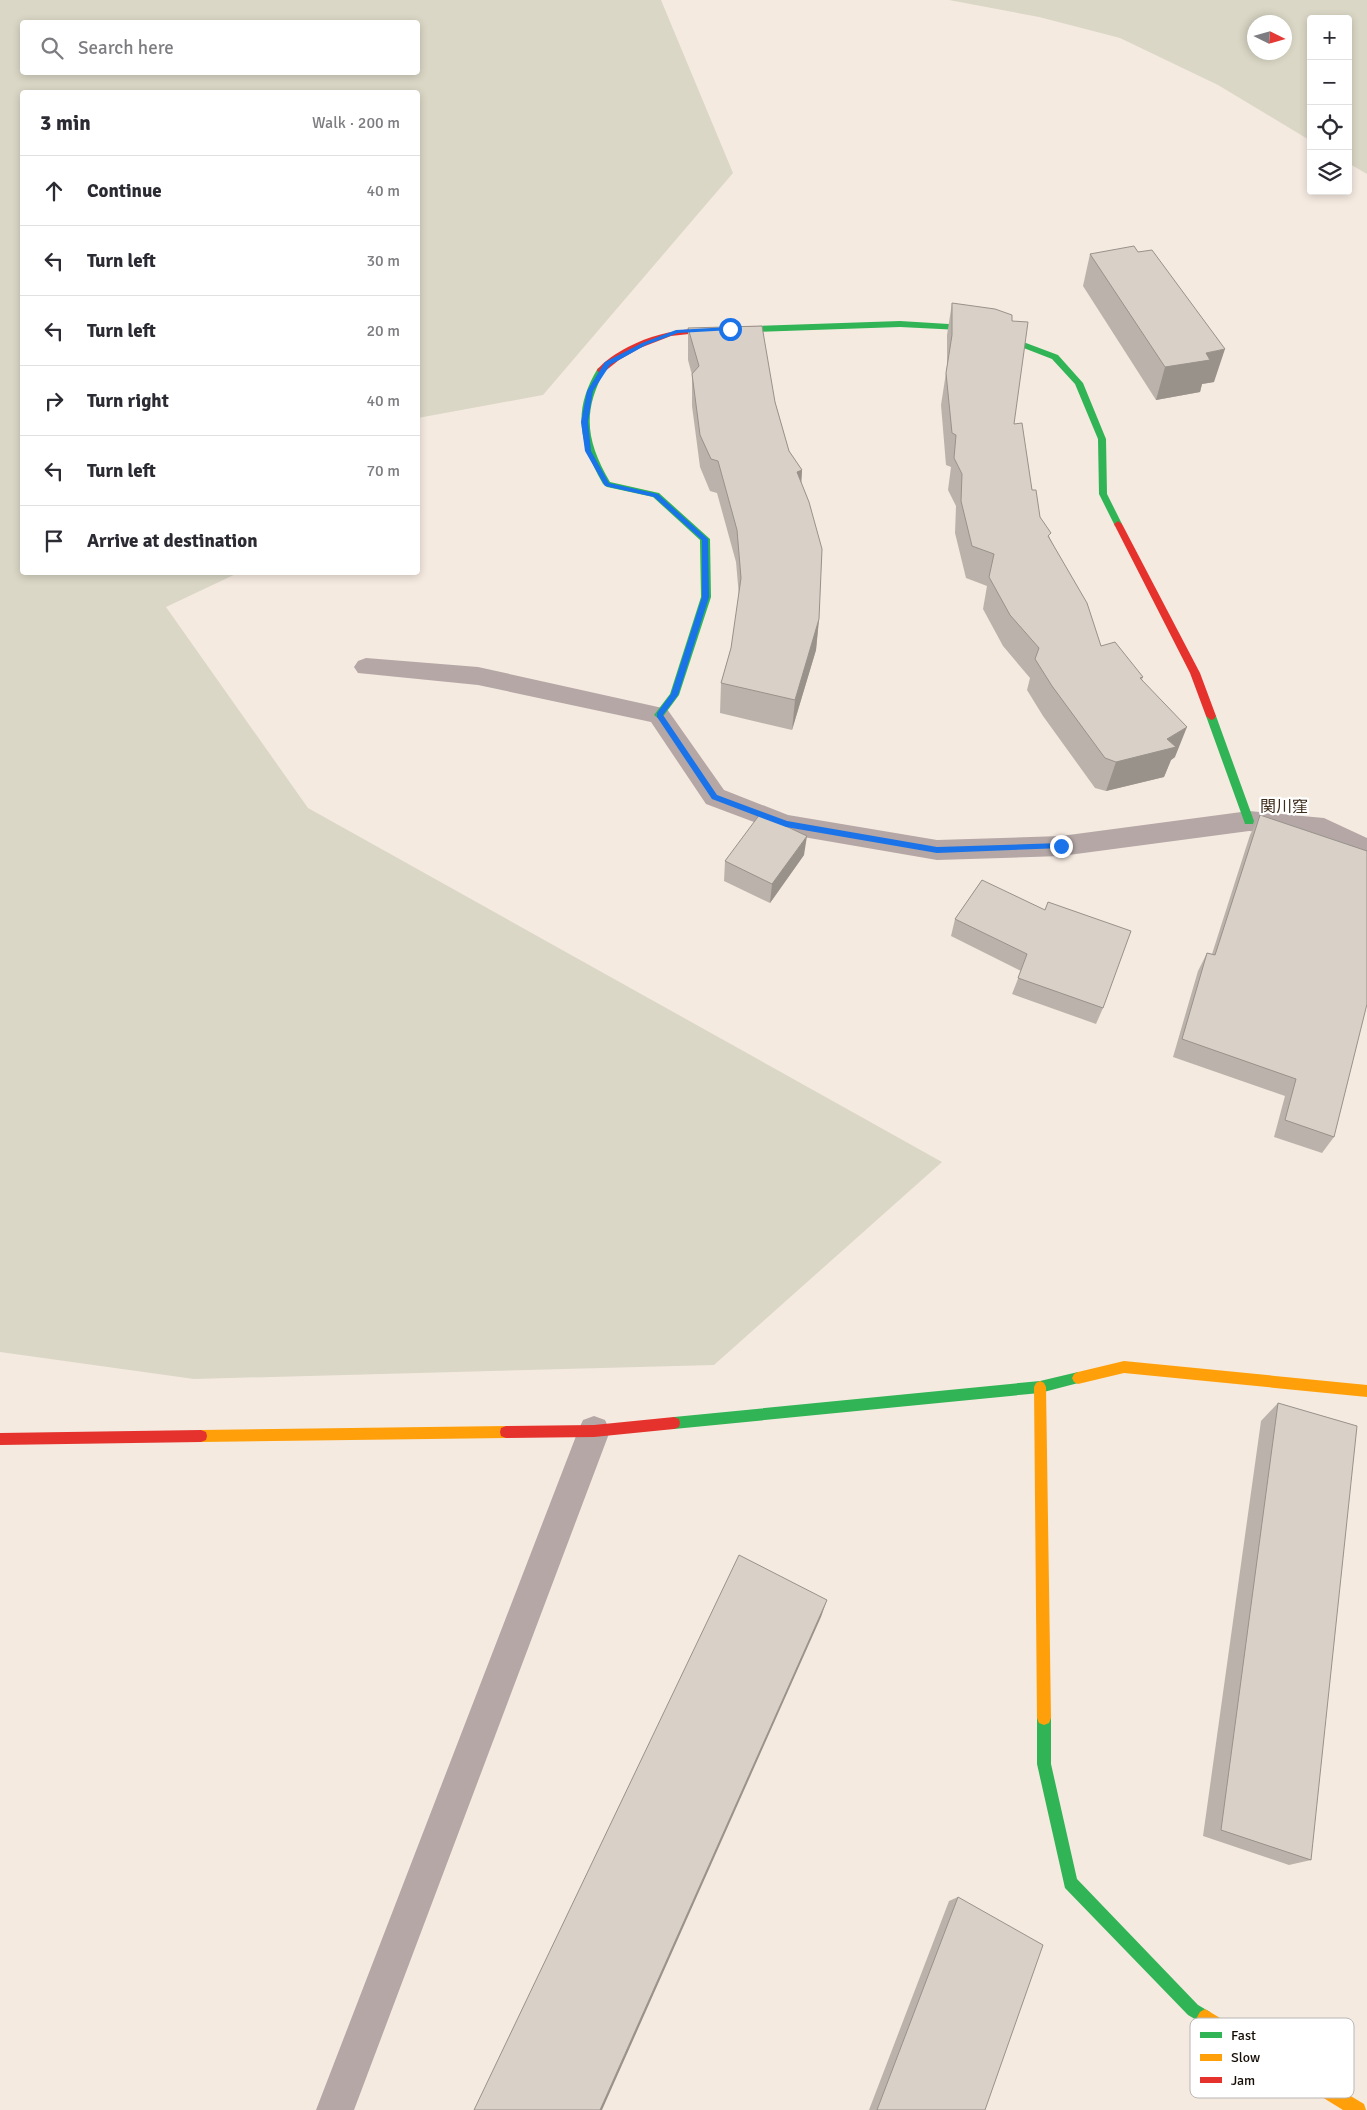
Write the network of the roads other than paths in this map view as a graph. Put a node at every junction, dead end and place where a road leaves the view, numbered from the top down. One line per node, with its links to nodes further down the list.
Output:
1 (366, 667): 2 (street)
2 (659, 715): 3 (street); 3 (street)
3 (1249, 821): 4 (street)
4 (1367, 849)
5 (1040, 1387): 6 (street); 7 (street); 9 (street)
6 (1367, 1391)
7 (594, 1431): 8 (street); 11 (street)
8 (0, 1439)
9 (1206, 2018)
10 (1338, 2098): 12 (street)
11 (334, 2110)
12 (1358, 2110)

